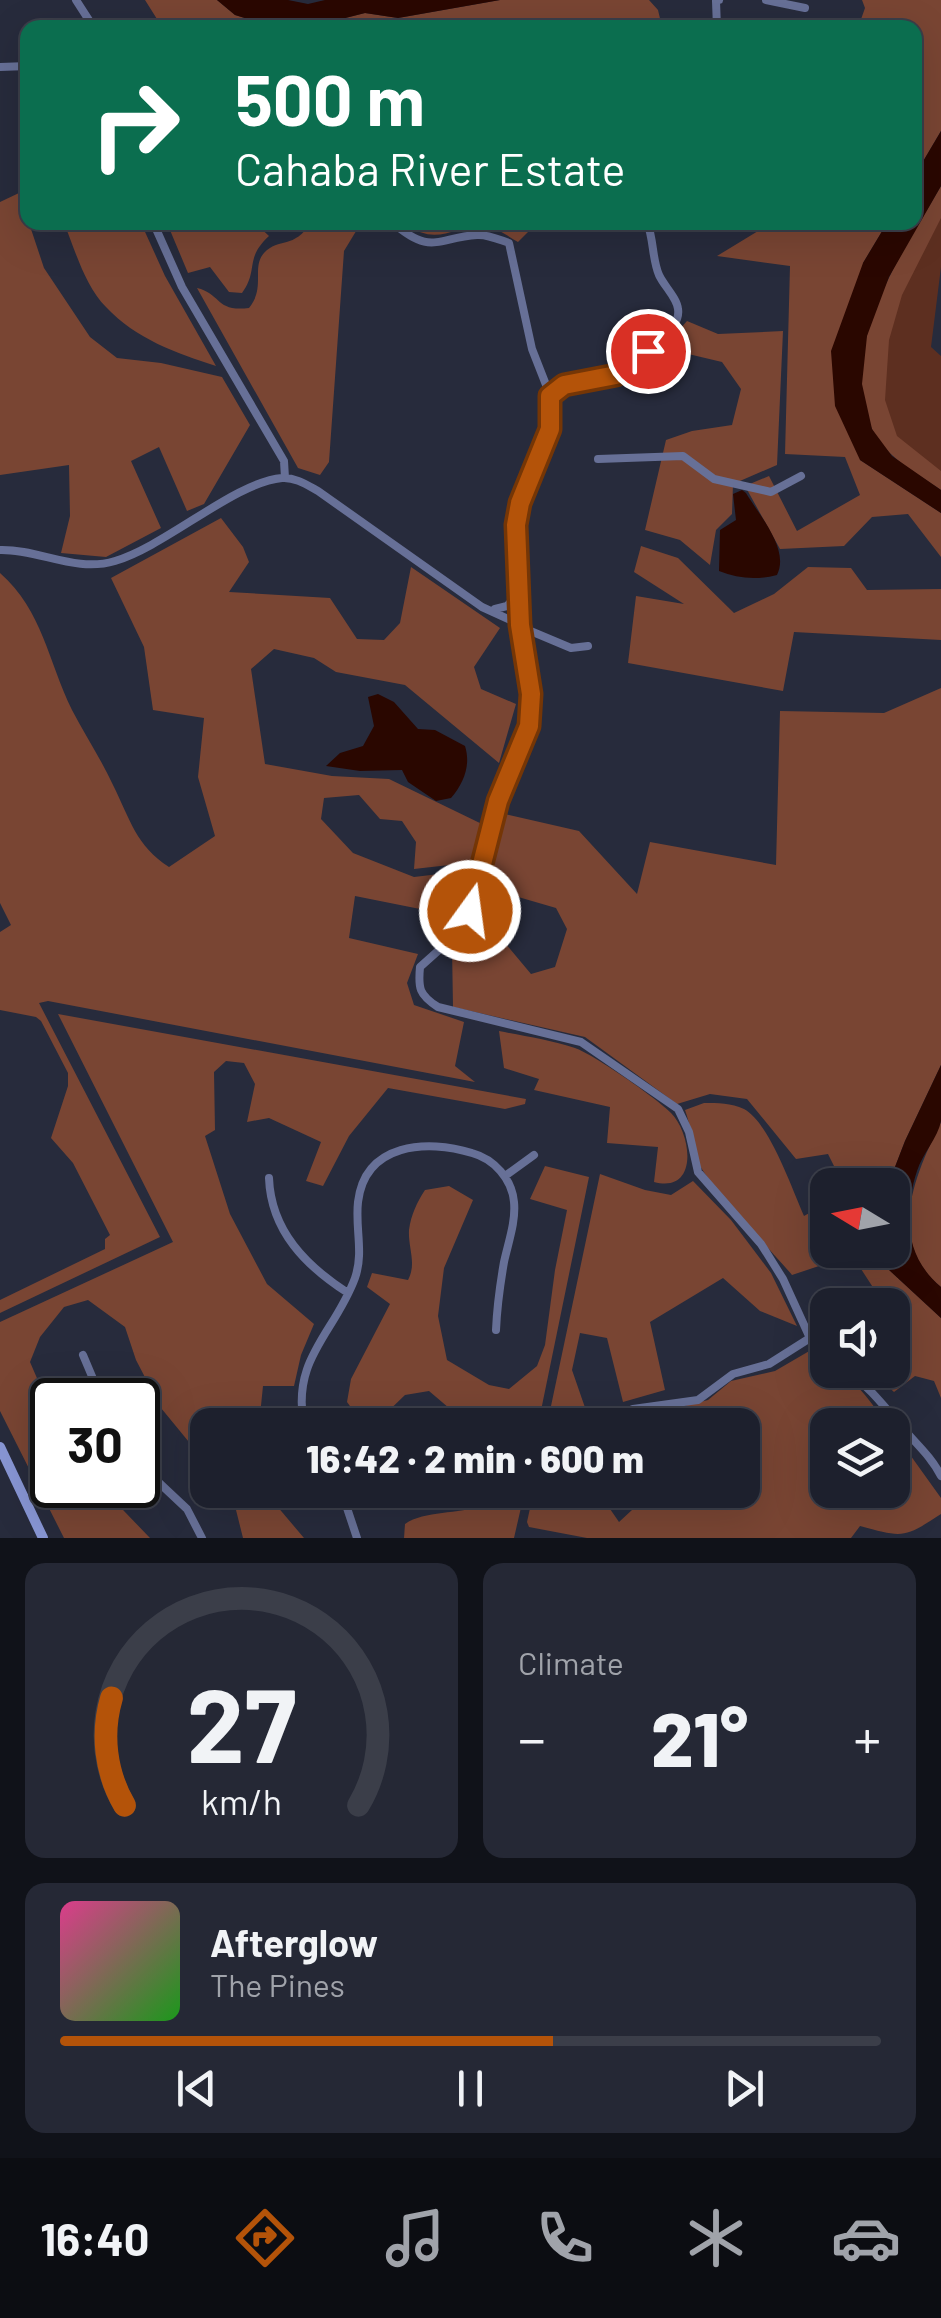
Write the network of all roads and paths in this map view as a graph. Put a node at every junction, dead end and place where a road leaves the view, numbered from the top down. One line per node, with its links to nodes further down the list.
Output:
1 (766, 0): 2 (street)
2 (805, 8)
3 (157, 230): 9 (street)
4 (403, 230): 6 (street)
5 (650, 230): 6 (street)
6 (550, 396): 11 (street)
7 (598, 459): 8 (street)
8 (801, 476)
9 (285, 478): 10 (street); 12 (street)
10 (0, 550)
11 (519, 593): 12 (street); 13 (street)
12 (491, 610): 13 (street)
13 (521, 626): 14 (street); 20 (street)
14 (588, 646)
15 (534, 1155): 16 (street)
16 (505, 1176): 18 (street); 19 (street)
17 (269, 1178): 18 (street)
18 (348, 1294): 24 (street)
19 (496, 1330)
20 (810, 1338): 25 (street)
21 (83, 1354): 22 (street)
22 (93, 1378)
23 (869, 1388): 27 (street)
24 (303, 1408)
25 (640, 1408)
26 (0, 1446): 30 (main road)
27 (941, 1476)
28 (160, 1483): 31 (street)
29 (350, 1508): 32 (street)
30 (43, 1538)
31 (202, 1538)
32 (358, 1538)

